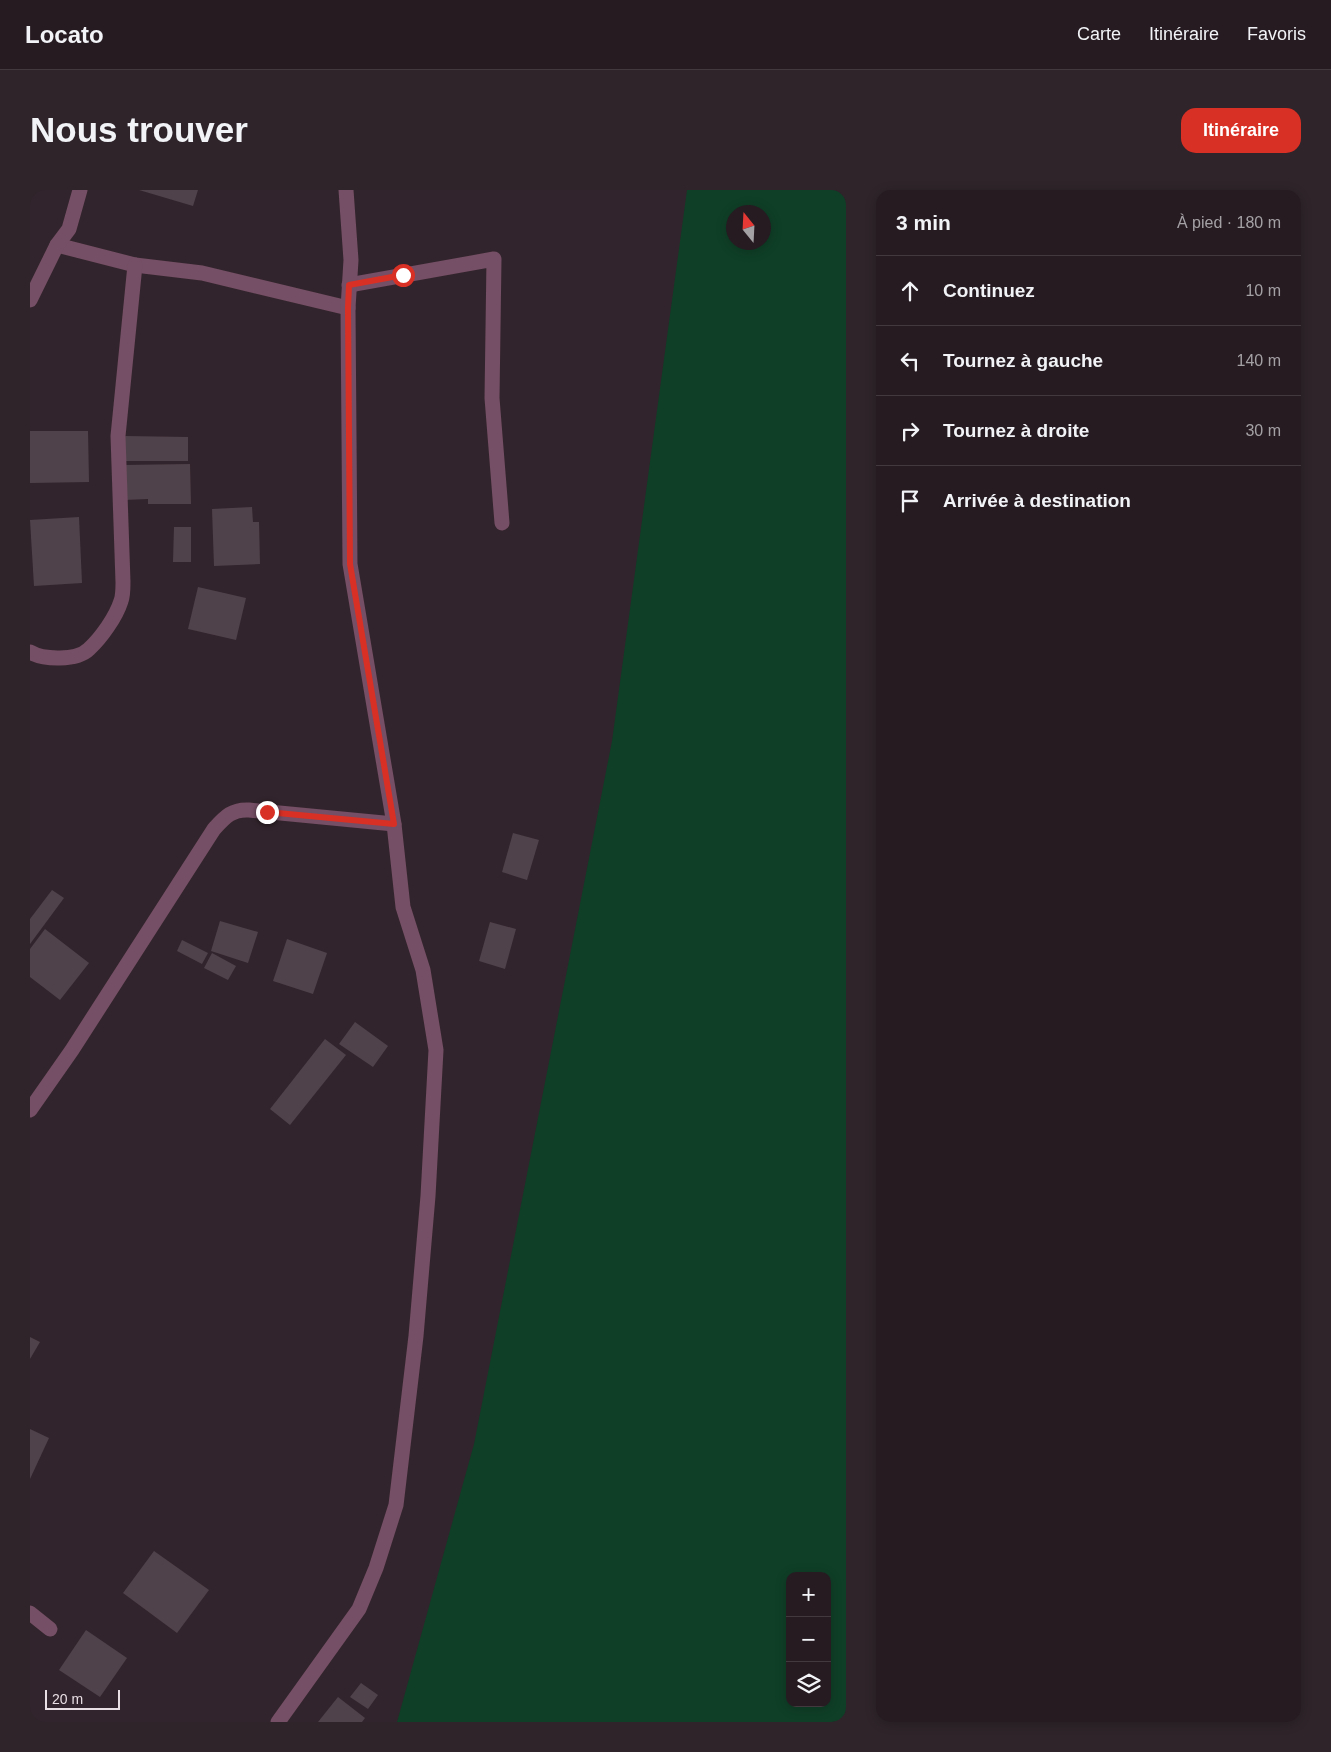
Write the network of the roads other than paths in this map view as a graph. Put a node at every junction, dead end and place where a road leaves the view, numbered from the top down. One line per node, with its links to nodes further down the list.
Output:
1 (80, 190): 3 (street)
2 (346, 190): 5 (street)
3 (57, 245): 4 (street); 6 (street)
4 (135, 265): 7 (street); 9 (street)
5 (349, 285): 7 (street); 8 (street)
6 (30, 300)
7 (348, 308): 10 (street)
8 (502, 522)
9 (30, 652)
10 (394, 824): 11 (street); 14 (street)
11 (30, 1110)
12 (30, 1613): 13 (street)
13 (50, 1629)
14 (278, 1722)

